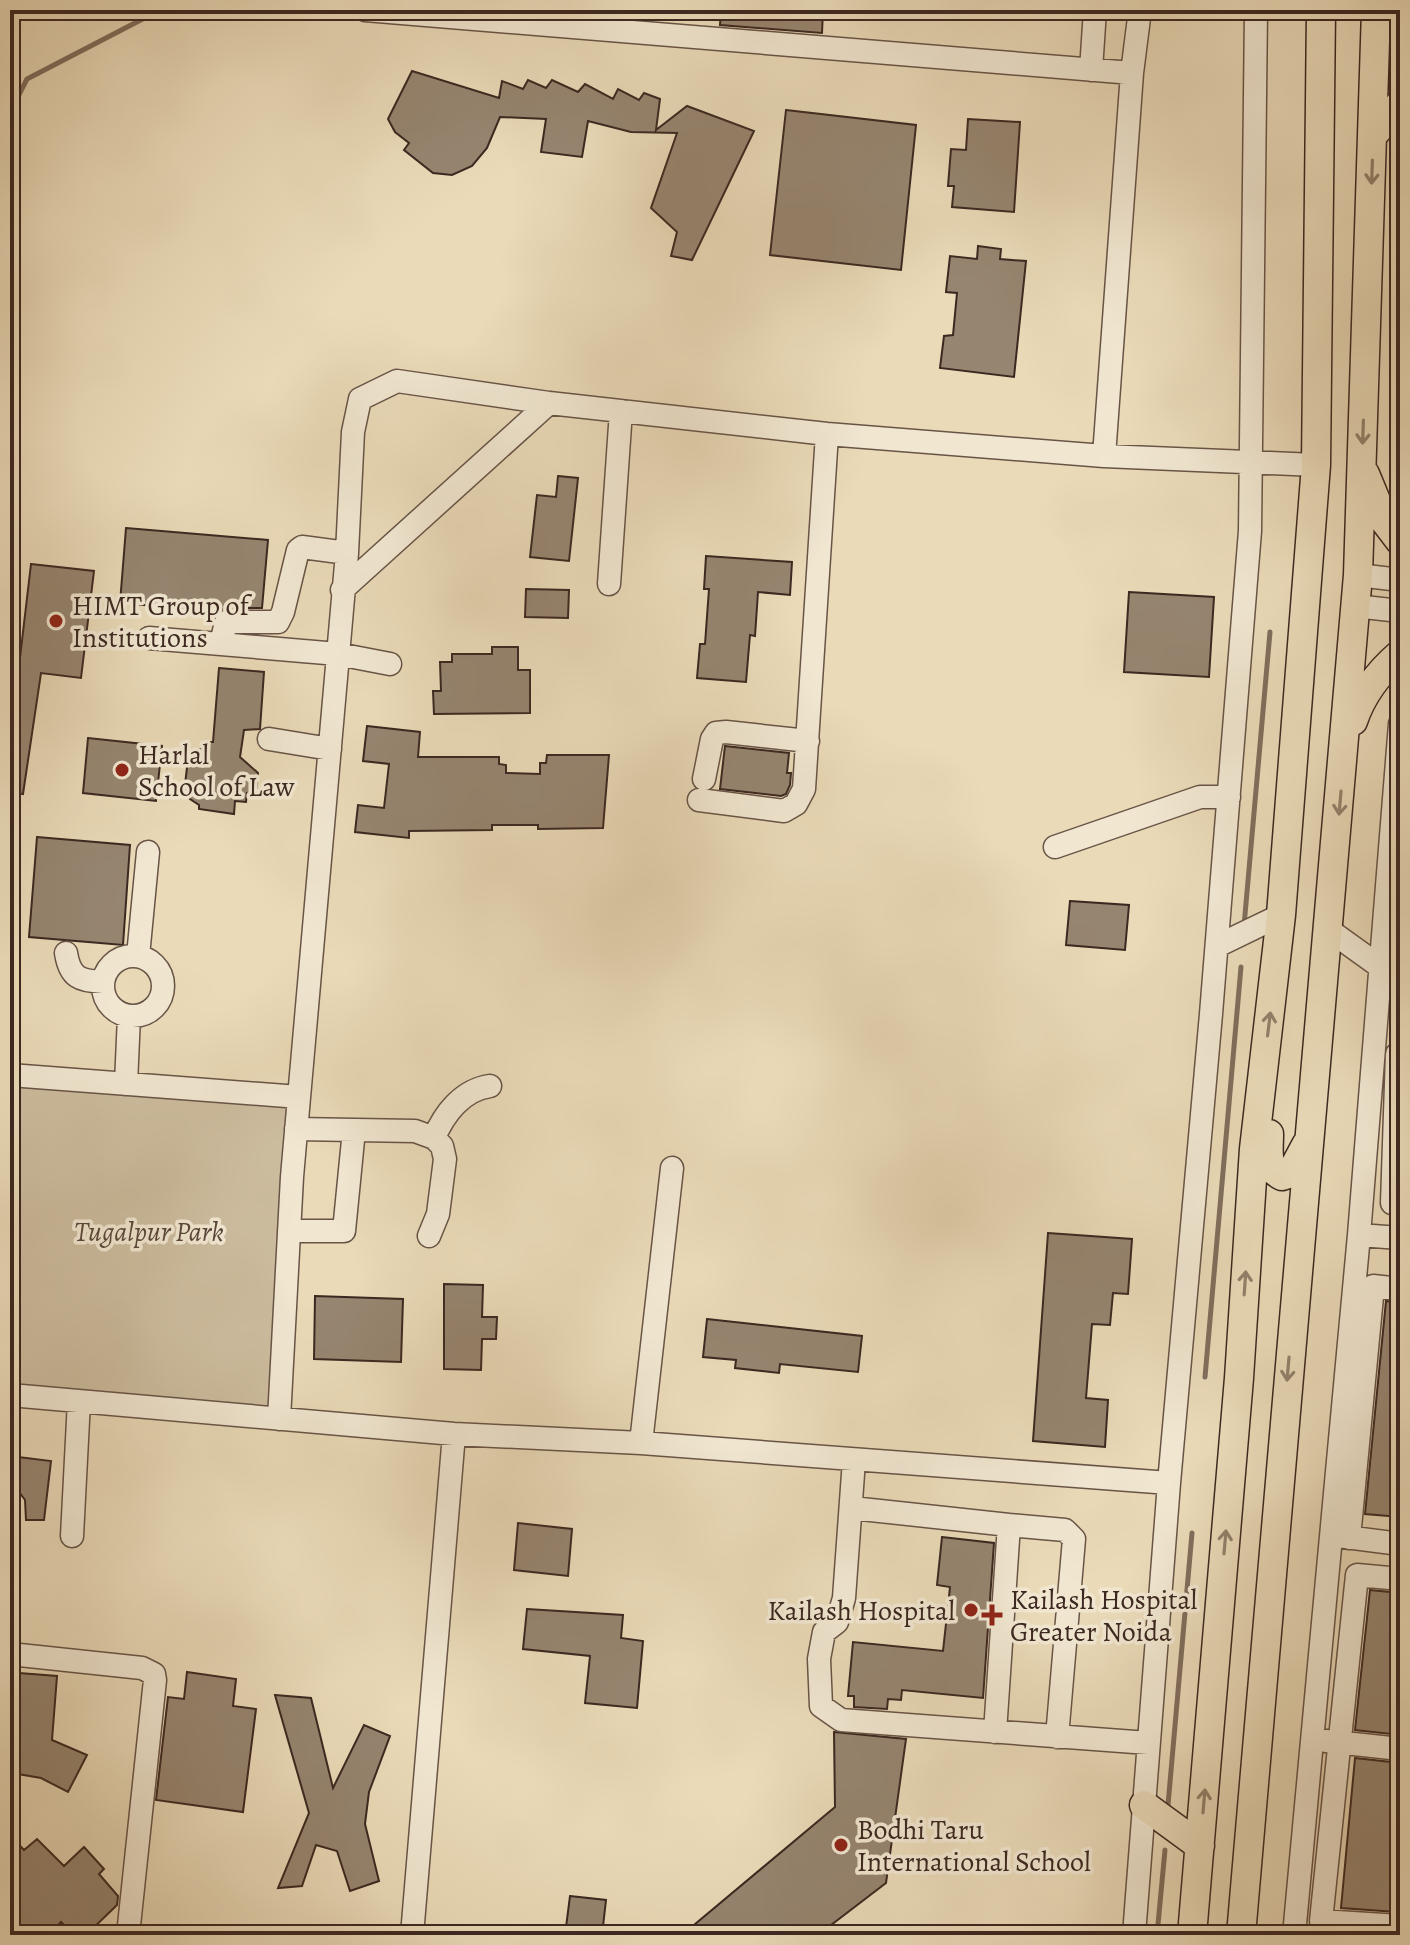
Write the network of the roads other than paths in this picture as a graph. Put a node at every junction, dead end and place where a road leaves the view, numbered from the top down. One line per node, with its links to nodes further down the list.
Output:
1 (365, 10): 9 (street)
2 (1095, 10): 9 (street)
3 (1140, 10): 10 (street)
4 (1256, 10): 17 (street)
5 (1360, 10): 8 (main road)
6 (1376, 10): 8 (main road)
7 (1328, 12): 18 (main road)
8 (1375, 45): 12 (main road)
9 (1091, 70): 10 (street)
10 (1132, 73): 16 (street)
11 (1400, 104): 12 (main road)
12 (1373, 135): 19 (main road, one-way to 19)
13 (549, 403): 14 (street); 21 (street); 25 (street)
14 (621, 411): 15 (street); 24 (street)
15 (827, 434): 16 (street); 35 (street)
16 (1104, 456): 17 (street)
17 (1253, 463): 18 (street); 38 (street)
18 (1316, 465): 41 (main road)
19 (1362, 466): 20 (main road); 22 (main road)
20 (1400, 541)
21 (347, 553): 25 (street); 29 (street)
22 (1358, 575): 23 (street); 26 (main road)
23 (1400, 580)
24 (609, 584)
25 (342, 590): 30 (street)
26 (1355, 606): 27 (street); 36 (main road)
27 (1400, 611)
28 (149, 638): 29 (street)
29 (221, 644): 30 (street)
30 (338, 654): 32 (street); 37 (street)
31 (1400, 654): 36 (main road)
32 (390, 664)
33 (1400, 724): 46 (street)
34 (269, 739): 37 (street)
35 (808, 741): 35 (street)
36 (1345, 744): 42 (main road, one-way to 42)
37 (330, 749): 53 (street)
38 (1229, 797): 39 (street); 43 (street)
39 (1055, 847)
40 (148, 852): 45 (street)
41 (1281, 915): 43 (street); 54 (main road, one-way to 41)
42 (1329, 930): 46 (street); 58 (main road)
43 (1217, 946): 74 (street)
44 (66, 953): 47 (street)
45 (138, 956): 47 (street); 48 (street)
46 (1390, 967): 60 (street)
47 (103, 982): 48 (street)
48 (129, 1016): 51 (street)
49 (1400, 1054): 61 (street)
50 (10, 1075): 51 (street)
51 (126, 1084): 53 (street)
52 (490, 1086): 57 (street)
53 (299, 1097): 55 (street)
54 (1260, 1099): 58 (main road); 89 (main road, one-way to 54)
55 (296, 1129): 56 (street); 62 (street)
56 (354, 1130): 57 (street); 62 (street)
57 (434, 1138): 64 (street)
58 (1308, 1140): 95 (main road, one-way to 95)
59 (672, 1168): 72 (street)
60 (1360, 1200): 61 (street); 63 (street)
61 (1396, 1204)
62 (289, 1231): 70 (street)
63 (1359, 1235): 65 (street); 66 (street)
64 (429, 1236)
65 (1400, 1238)
66 (1363, 1285): 67 (street); 78 (street)
67 (1400, 1289)
68 (10, 1395): 69 (street)
69 (79, 1401): 70 (street); 77 (street)
70 (279, 1419): 71 (street)
71 (454, 1434): 72 (street); 92 (street)
72 (641, 1443): 73 (street)
73 (854, 1460): 74 (street); 75 (street)
74 (1169, 1483): 85 (street)
75 (852, 1508): 76 (street); 82 (street)
76 (1009, 1525): 82 (street); 83 (street)
77 (72, 1536)
78 (1340, 1537): 79 (street); 84 (street)
79 (1400, 1544)
80 (1400, 1579): 86 (street)
81 (10, 1654): 91 (street)
82 (995, 1732): 83 (street)
83 (1057, 1737): 85 (street)
84 (1313, 1739): 86 (street); 96 (street)
85 (1148, 1743): 88 (street)
86 (1340, 1743): 87 (street); 90 (street)
87 (1400, 1749)
88 (1144, 1805): 89 (main road); 93 (street)
89 (1200, 1846): 94 (main road)
90 (1400, 1926)
91 (128, 1935)
92 (412, 1935)
93 (1134, 1935)
94 (1192, 1935)
95 (1241, 1935)
96 (1294, 1935)

